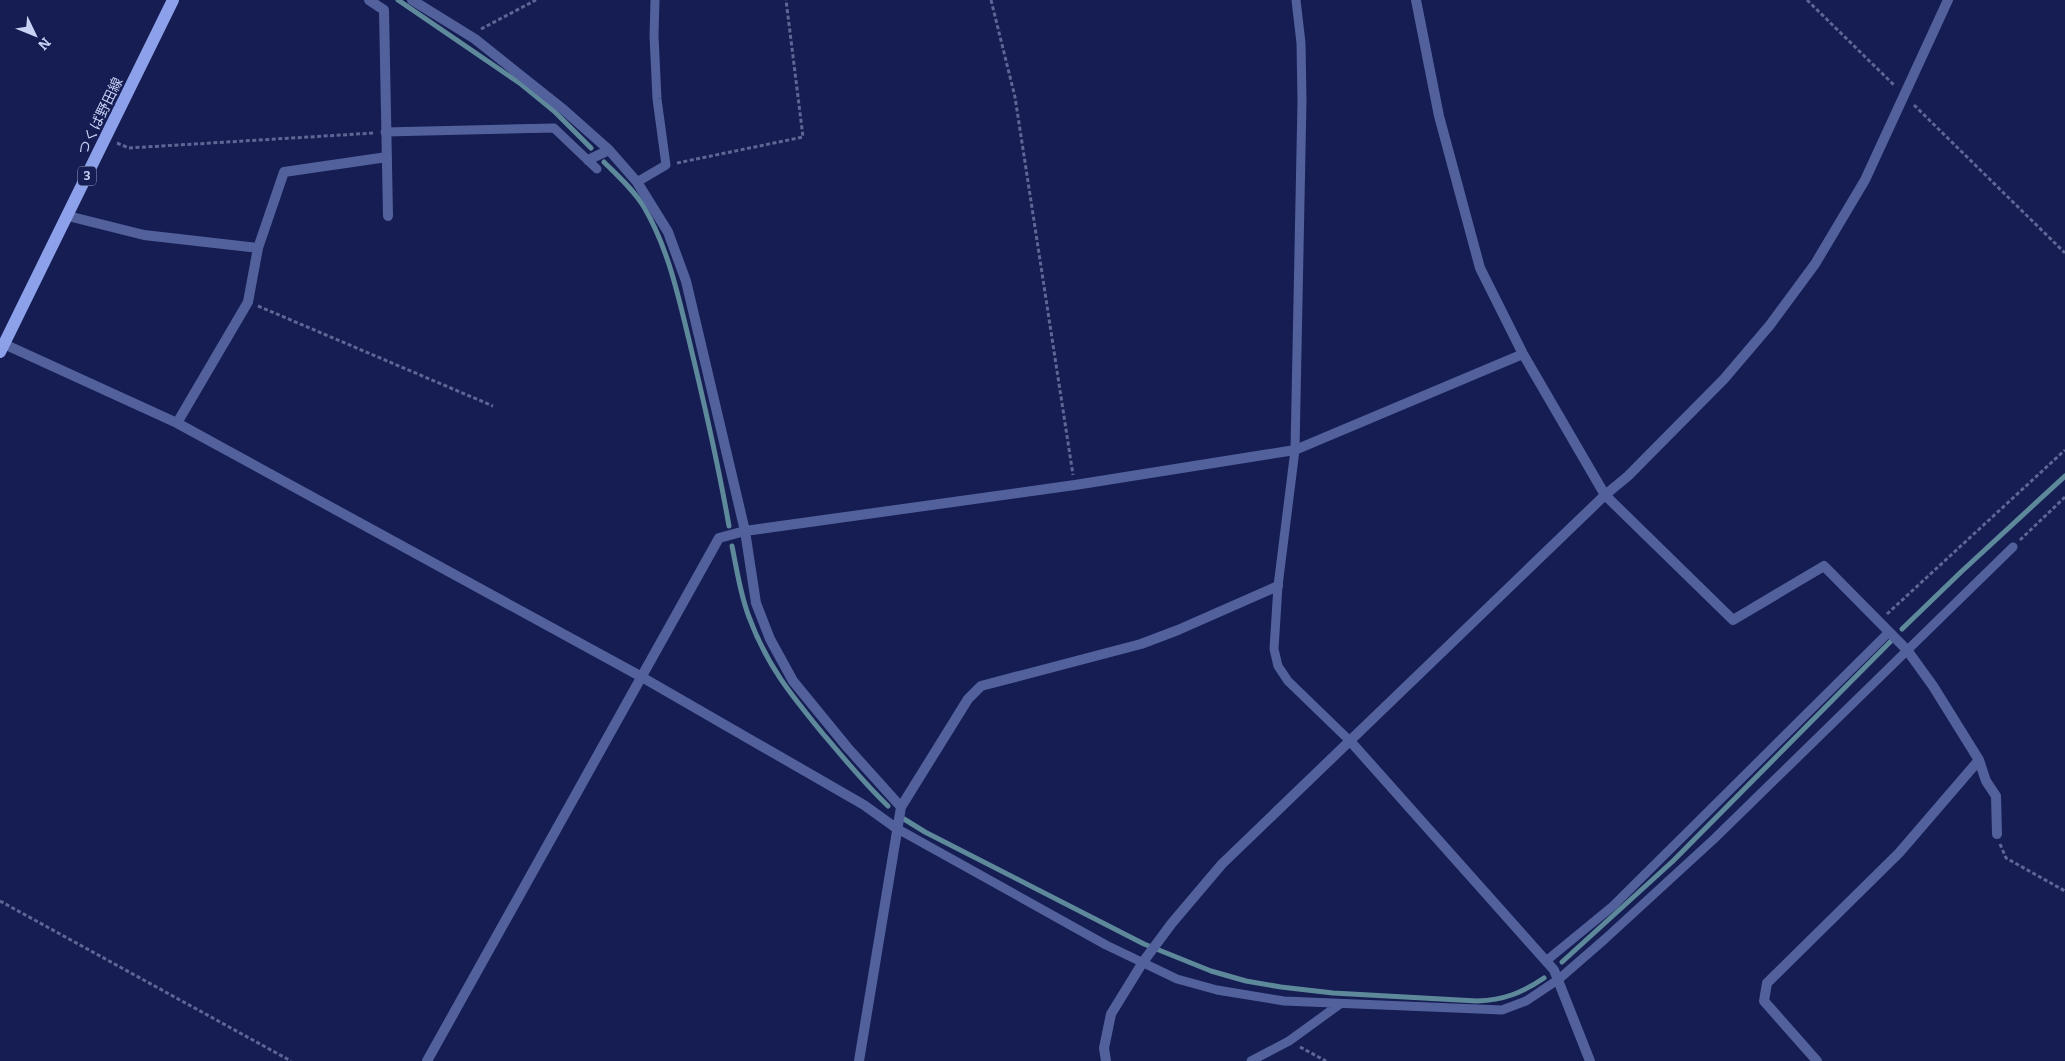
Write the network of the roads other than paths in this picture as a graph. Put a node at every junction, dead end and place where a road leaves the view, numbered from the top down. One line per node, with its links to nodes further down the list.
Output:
1 (173, 0): 14 (main road, つくば野田線 / 3)
2 (369, 0): 8 (street)
3 (412, 0): 9 (street)
4 (655, 0): 13 (lane)
5 (1296, 0): 20 (lane)
6 (1416, 0): 18 (street)
7 (1948, 0): 21 (street)
8 (385, 132): 10 (street); 11 (lane)
9 (609, 150): 11 (street); 13 (street)
10 (387, 157): 15 (street); 16 (street)
11 (588, 160): 12 (lane)
12 (598, 169)
13 (636, 182): 22 (street)
14 (68, 216): 16 (street); 17 (main road, つくば野田線 / 3)
15 (388, 216)
16 (258, 248): 19 (street)
17 (2, 348): 19 (street)
18 (1523, 354): 20 (street); 21 (street)
19 (177, 423): 27 (street)
20 (1295, 450): 22 (street); 24 (lane)
21 (1605, 495): 25 (street); 28 (street)
22 (745, 531): 27 (street); 30 (street)
23 (2013, 547): 26 (lane)
24 (1278, 586): 28 (lane); 30 (street)
25 (1889, 632): 26 (street); 33 (lane)
26 (1907, 650): 29 (street); 35 (lane)
27 (640, 676): 31 (street); 37 (street)
28 (1351, 742): 33 (street); 34 (street)
29 (1978, 760): 32 (street); 42 (street)
30 (901, 807): 31 (street)
31 (896, 828): 34 (lane); 38 (street)
32 (1997, 834)
33 (1546, 960): 35 (street)
34 (1142, 962): 36 (lane); 39 (street)
35 (1559, 979): 36 (lane); 41 (street)
36 (1340, 1004): 40 (lane)
37 (427, 1061)
38 (859, 1061)
39 (1106, 1061)
40 (1251, 1061)
41 (1590, 1061)
42 (1817, 1061)

